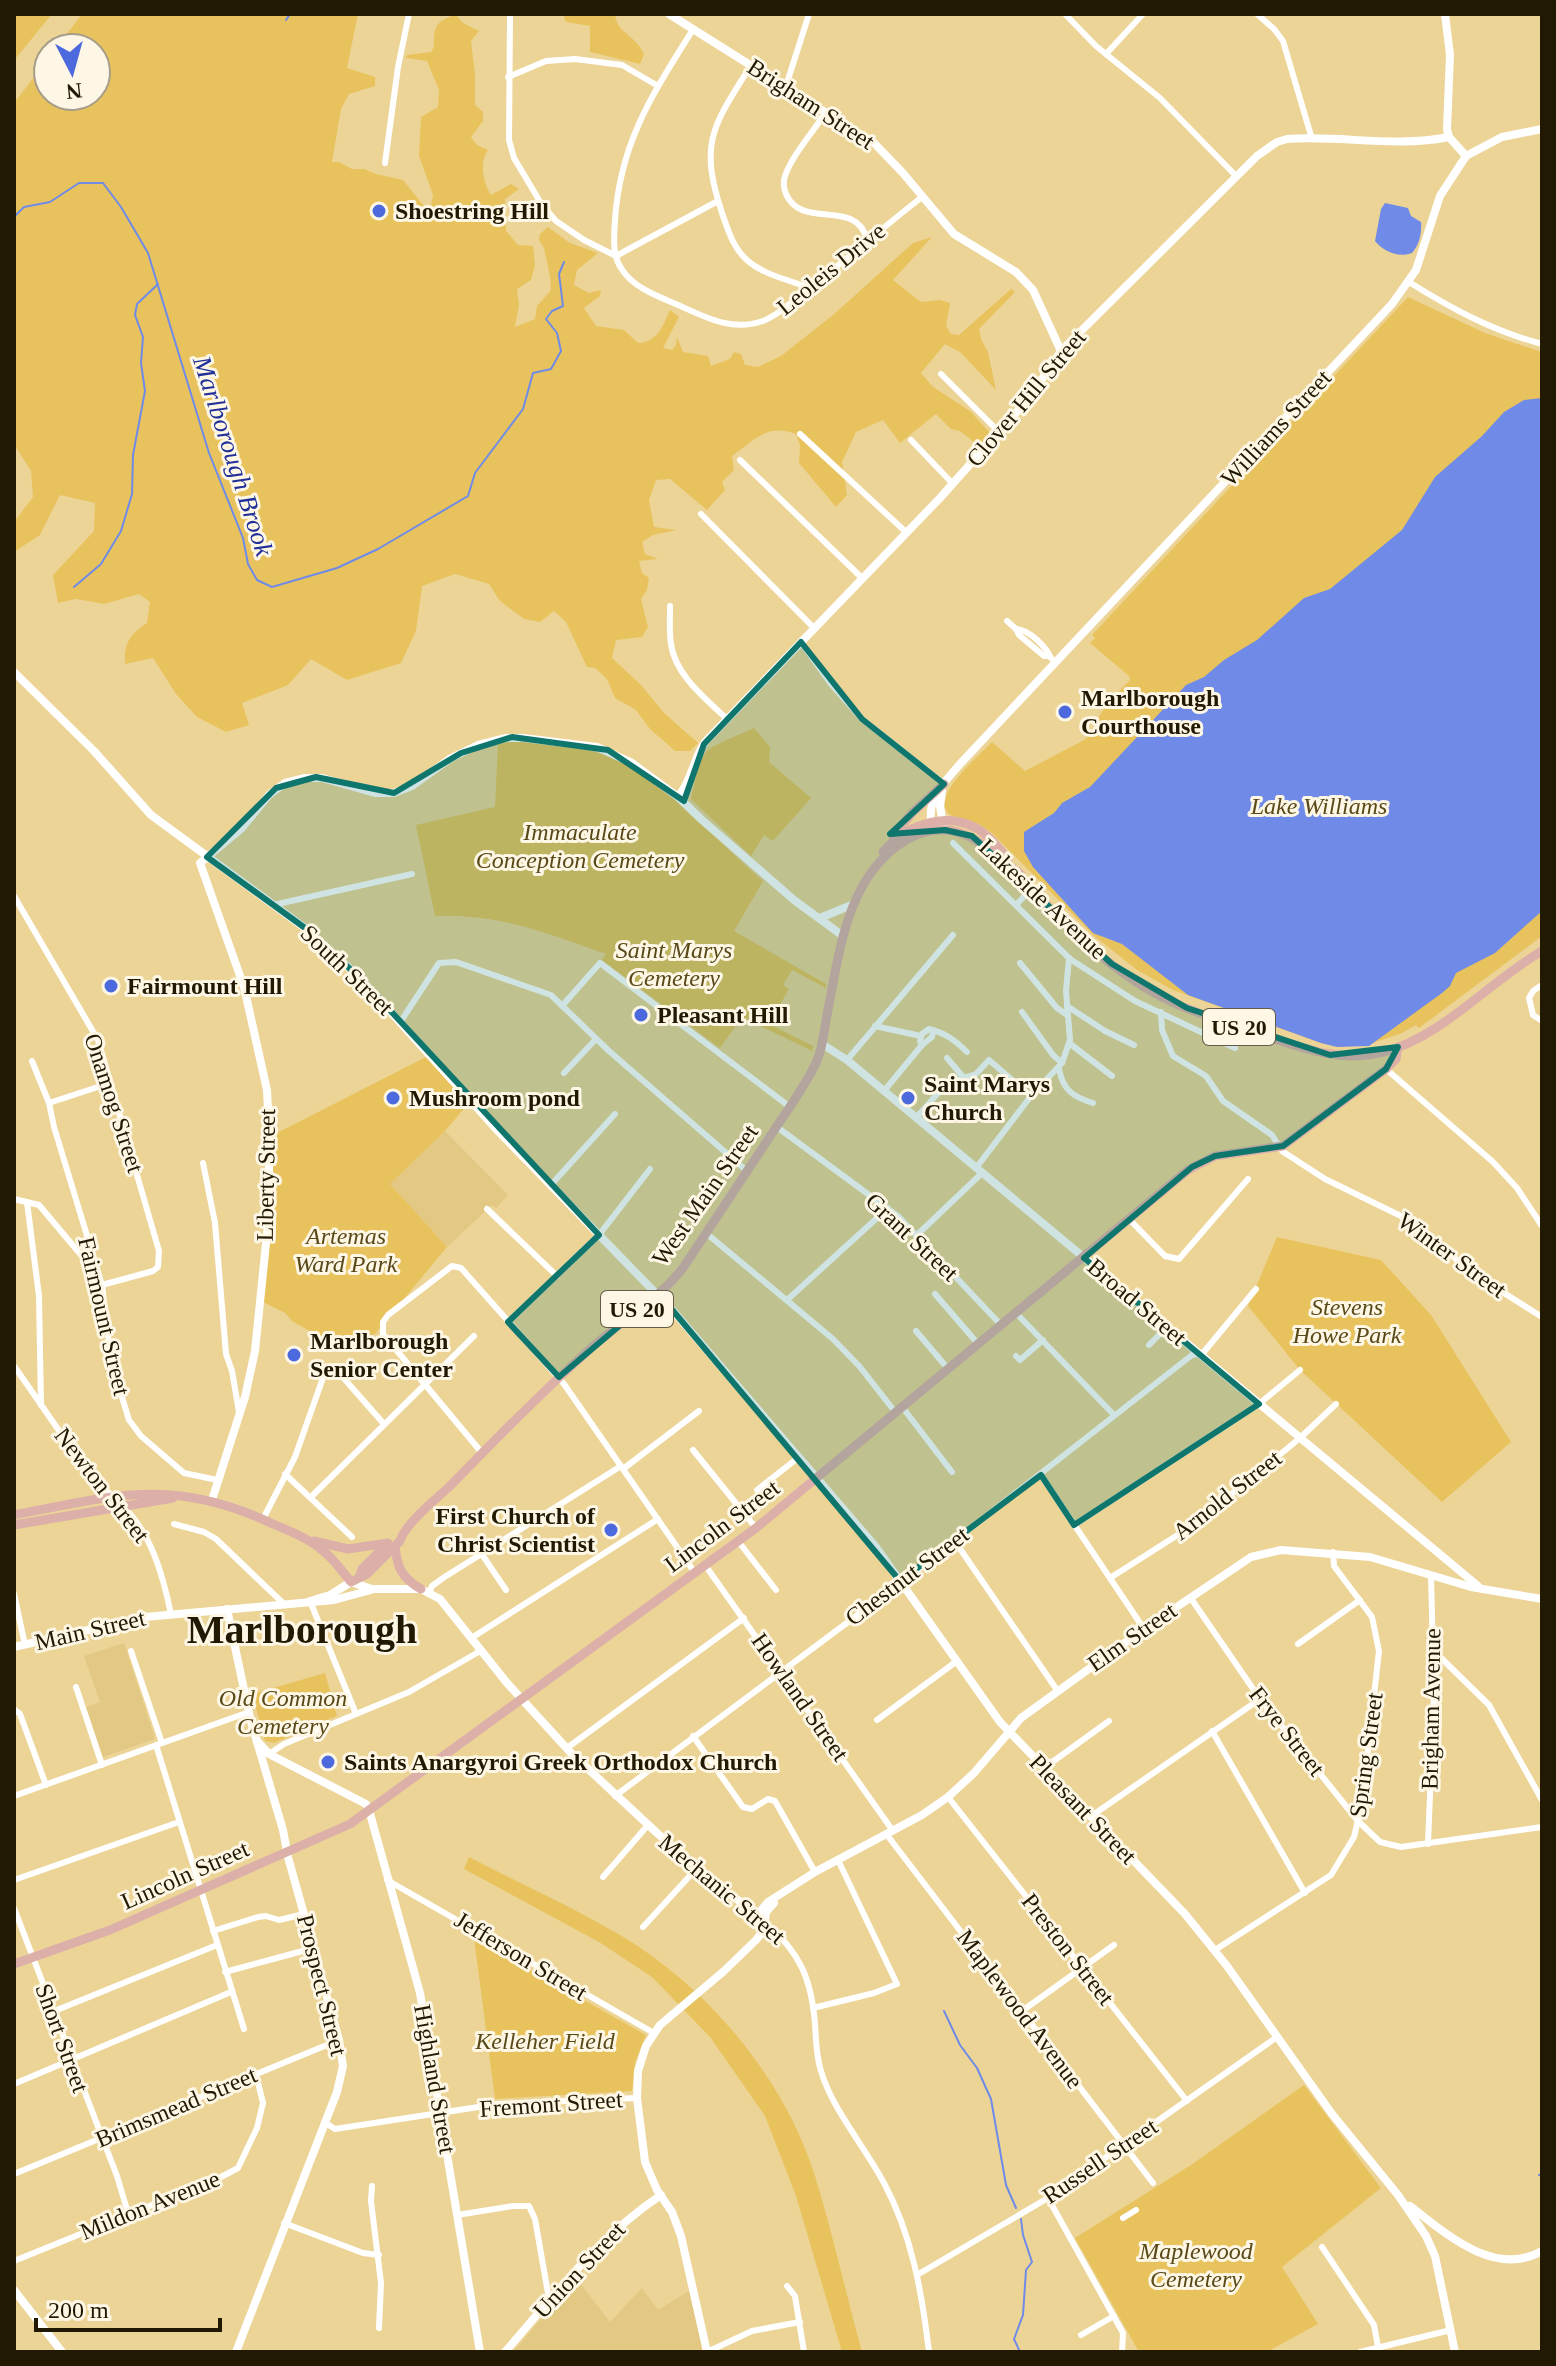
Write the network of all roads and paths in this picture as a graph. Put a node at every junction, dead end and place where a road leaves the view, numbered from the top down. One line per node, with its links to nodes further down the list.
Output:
1 (409, 14): 20 (street)
2 (510, 14): 12 (street)
3 (669, 14): 9 (street, Brigham Street)
4 (809, 14): 14 (street)
5 (1065, 14): 10 (street)
6 (1143, 14): 10 (street)
7 (1257, 14): 18 (street)
8 (1445, 14): 17 (street)
9 (692, 31): 11 (street, Brigham Street); 13 (street)
10 (1106, 54): 21 (street)
11 (751, 65): 14 (street, Brigham Street); 23 (street)
12 (508, 77): 13 (street); 25 (street)
13 (658, 86): 25 (street)
14 (786, 86): 15 (street, Brigham Street)
15 (826, 112): 22 (street, Brigham Street); 24 (street)
16 (1542, 129): 19 (street)
17 (1449, 137): 18 (street, Clover Hill Street); 19 (street)
18 (1312, 139): 21 (street, Clover Hill Street)
19 (1466, 156): 26 (street, Williams Street)
20 (385, 163)
21 (1236, 176): 29 (street, Clover Hill Street)
22 (922, 197): 24 (street, Leoleis Drive); 29 (street, Brigham Street)
23 (718, 201): 25 (street); 27 (street)
24 (867, 240): 27 (street, Leoleis Drive)
25 (616, 256): 27 (street, Leoleis Drive)
26 (1409, 282): 28 (street); 43 (street, Williams Street)
27 (809, 288)
28 (1542, 344)
29 (1061, 351): 31 (street, Clover Hill Street)
30 (941, 374): 31 (street)
31 (999, 432): 35 (street, Clover Hill Street)
32 (800, 434): 37 (street)
33 (911, 440): 35 (street)
34 (740, 460): 38 (street)
35 (953, 484): 37 (street, Clover Hill Street)
36 (701, 514): 41 (street)
37 (907, 533): 38 (street, Clover Hill Street)
38 (862, 578): 41 (street, Clover Hill Street)
39 (670, 606): 45 (street)
40 (1007, 621): 43 (street)
41 (814, 628): 42 (street, Clover Hill Street)
42 (801, 642): 45 (street, Clover Hill Street); 46 (street)
43 (1057, 663): 46 (street, Williams Street)
44 (14, 672): 52 (street, South Street)
45 (727, 719): 47 (street, Clover Hill Street)
46 (944, 784): 48 (street); 49 (street, Williams Street); 51 (main road)
47 (678, 797): 52 (street); 60 (street)
48 (943, 825): 49 (main road, West Main Street / US 20); 55 (main road, Lakeside Avenue / US 20)
49 (931, 826): 51 (main road, US 20); 53 (main road, West Main Street / US 20)
50 (953, 843): 59 (street, Lakeside Avenue)
51 (889, 845): 53 (main road, US 20)
52 (207, 857): 58 (street, South Street); 149 (street, Liberty Street)
53 (878, 862): 57 (main road, West Main Street / US 20)
54 (412, 874): 58 (street)
55 (1033, 887): 59 (street); 82 (main road, Lakeside Avenue / US 20)
56 (14, 896): 93 (street, Onamog Street)
57 (854, 904): 60 (street); 62 (main road, West Main Street / US 20)
58 (273, 905): 72 (street, South Street)
59 (1016, 905): 64 (street, Lakeside Avenue)
60 (820, 918): 62 (street)
61 (953, 935): 74 (street)
62 (843, 936): 79 (main road, West Main Street / US 20)
63 (1542, 951): 82 (main road, Lakeside Avenue / US 20)
64 (1069, 958): 68 (street); 70 (street, Lakeside Avenue)
65 (1020, 963): 71 (street)
66 (1542, 985): 73 (street)
67 (562, 1006): 72 (street); 77 (street); 98 (street)
68 (1067, 1006): 71 (street); 81 (street)
69 (1022, 1012): 88 (street)
70 (1161, 1012): 83 (street, Lakeside Avenue); 102 (street, Winter Street)
71 (1067, 1015): 78 (street)
72 (401, 1021): 108 (street, South Street)
73 (1542, 1021)
74 (875, 1026): 76 (street); 86 (street)
75 (933, 1030): 76 (street); 80 (street); 84 (street)
76 (921, 1036): 80 (street)
77 (596, 1039): 90 (street); 106 (street)
78 (1069, 1043): 88 (street); 91 (street)
79 (822, 1044): 86 (street, Broad Street); 98 (main road, West Main Street / US 20)
80 (922, 1045): 94 (street)
81 (1134, 1045)
82 (1398, 1047): 89 (main road, Lincoln Street)
83 (1235, 1048)
84 (967, 1052)
85 (947, 1058): 92 (street)
86 (847, 1060): 94 (street, Broad Street)
87 (32, 1061): 96 (street, Fairmount Street)
88 (1060, 1066): 95 (street); 97 (street)
89 (1386, 1069): 102 (main road, Lincoln Street); 114 (street)
90 (564, 1073)
91 (1112, 1076)
92 (964, 1078): 95 (street); 100 (street)
93 (110, 1083): 96 (street); 121 (street, Onamog Street)
94 (884, 1091): 100 (street, Broad Street)
95 (1031, 1096): 105 (street)
96 (49, 1103): 119 (street, Fairmount Street)
97 (1093, 1103)
98 (790, 1107): 101 (main road, West Main Street / US 20)
99 (615, 1114): 108 (street)
100 (916, 1118): 105 (street, Broad Street)
101 (777, 1127): 106 (main road, West Main Street / US 20); 111 (street, Grant Street)
102 (1280, 1147): 113 (main road, Lincoln Street); 127 (street, Winter Street)
103 (203, 1163): 149 (street)
104 (650, 1169): 116 (street)
105 (979, 1170): 117 (street); 118 (street, Broad Street)
106 (747, 1171): 115 (main road, West Main Street / US 20)
107 (1248, 1179): 113 (street)
108 (550, 1186): 116 (street, South Street)
109 (14, 1199): 110 (street)
110 (27, 1202): 119 (street); 145 (street)
111 (888, 1208): 117 (street, Grant Street); 125 (street)
112 (487, 1209): 120 (street)
113 (1129, 1219): 118 (main road, Lincoln Street)
114 (1542, 1226)
115 (706, 1233): 123 (main road, West Main Street / US 20); 125 (street)
116 (599, 1235): 120 (street); 123 (street, South Street)
117 (917, 1235): 129 (street, Grant Street)
118 (1083, 1257): 126 (main road, Lincoln Street); 130 (street, Broad Street)
119 (98, 1275): 121 (street, Fairmount Street)
120 (557, 1276): 128 (street)
121 (102, 1285): 160 (street, Fairmount Street)
122 (1256, 1289): 136 (street, Chestnut Street)
123 (658, 1293): 141 (main road, West Main Street / US 20); 154 (street, Pleasant Street)
124 (935, 1294): 134 (street)
125 (787, 1300): 146 (street)
126 (1017, 1314): 129 (main road, Lincoln Street); 133 (street)
127 (1542, 1317)
128 (508, 1322): 141 (street); 142 (street)
129 (1002, 1326): 134 (main road, Lincoln Street)
130 (1167, 1327): 135 (street); 136 (street, Broad Street)
131 (916, 1331): 139 (street)
132 (474, 1336): 142 (street)
133 (1043, 1340): 137 (street); 148 (street)
134 (979, 1345): 139 (main road, Lincoln Street)
135 (1149, 1345)
136 (1198, 1353): 143 (street, Broad Street); 148 (street, Chestnut Street)
137 (1016, 1356)
138 (14, 1366): 145 (street, Newton Street)
139 (949, 1370): 146 (main road, Lincoln Street)
140 (1300, 1370): 143 (street)
141 (559, 1377): 153 (main road, West Main Street / US 20); 155 (street)
142 (423, 1385): 150 (street); 153 (street)
143 (1259, 1404): 151 (street, Broad Street); 171 (street)
144 (1336, 1404): 151 (street, Arnold Street)
145 (41, 1405): 162 (street, Newton Street)
146 (899, 1410): 156 (street); 159 (main road, Lincoln Street)
147 (699, 1411): 155 (street)
148 (1114, 1415): 158 (street, Chestnut Street)
149 (240, 1417): 160 (street, Liberty Street)
150 (384, 1424): 157 (street); 163 (street)
151 (1300, 1438): 180 (street, Broad Street); 185 (street, Arnold Street)
152 (693, 1450): 172 (street)
153 (482, 1453): 177 (main road, West Main Street / US 20)
154 (799, 1457): 159 (street, Pleasant Street); 161 (street)
155 (622, 1467): 168 (street); 179 (street)
156 (952, 1472)
157 (285, 1474): 163 (street); 167 (street)
158 (1041, 1475): 171 (street); 175 (street, Chestnut Street)
159 (816, 1477): 172 (main road, Lincoln Street); 187 (street, Pleasant Street)
160 (217, 1480): 164 (street, Liberty Street)
161 (757, 1490)
162 (110, 1496): 164 (main road); 165 (street, Newton Street); 166 (main road)
163 (311, 1497): 174 (street)
164 (212, 1500): 165 (main road); 167 (main road)
165 (122, 1505): 170 (main road); 200 (street, Newton Street)
166 (14, 1515)
167 (263, 1519): 173 (main road)
168 (658, 1519): 182 (street); 203 (street)
169 (174, 1524): 198 (street)
170 (14, 1525)
171 (1074, 1525): 185 (street)
172 (756, 1528): 176 (main road, Lincoln Street)
173 (300, 1536): 177 (main road); 184 (main road)
174 (352, 1537)
175 (954, 1540): 187 (street, Chestnut Street); 213 (street)
176 (738, 1541): 181 (main road, Lincoln Street); 191 (street)
177 (391, 1545): 184 (main road, West Main Street / US 20); 192 (main road)
178 (1333, 1552): 183 (street, Elm Street); 194 (street, Elm Street); 196 (street, Spring Street)
179 (481, 1553): 190 (street); 192 (street)
180 (1451, 1563): 186 (street); 189 (street, Broad Street)
181 (705, 1565): 182 (main road, Lincoln Street); 201 (street, Howland Street)
182 (695, 1573): 214 (main road, Lincoln Street)
183 (1431, 1575): 186 (street, Elm Street); 209 (street, Brigham Avenue)
184 (356, 1578): 188 (street); 197 (street, West Main Street)
185 (1110, 1578): 202 (street)
186 (1443, 1579): 189 (street, Elm Street)
187 (900, 1581): 210 (street, Pleasant Street); 211 (street, Chestnut Street)
188 (372, 1589): 192 (street); 197 (street)
189 (1481, 1589): 195 (street, Elm Street)
190 (506, 1590)
191 (776, 1590)
192 (425, 1591): 203 (street, Mechanic Street)
193 (14, 1594): 205 (street)
194 (1190, 1597): 202 (street, Elm Street); 215 (street, Frye Street)
195 (1542, 1599)
196 (1360, 1600): 204 (street); 237 (street, Spring Street)
197 (310, 1601): 198 (street, Main Street); 218 (street)
198 (284, 1604): 199 (street, Main Street)
199 (227, 1609): 200 (street, Main Street); 217 (street, Prospect Street)
200 (171, 1614): 205 (street, Main Street)
201 (744, 1618): 211 (street, Howland Street); 226 (street)
202 (1144, 1629): 213 (street, Elm Street)
203 (473, 1637): 207 (street, Mechanic Street)
204 (1298, 1644)
205 (25, 1645): 206 (street, Main Street)
206 (14, 1647)
207 (482, 1650): 214 (street, Mechanic Street); 218 (street)
208 (131, 1651): 225 (street)
209 (1434, 1651): 234 (street); 242 (street, Brigham Avenue)
210 (957, 1661): 219 (street); 221 (street, Pleasant Street)
211 (781, 1671): 223 (street, Chestnut Street); 241 (street, Howland Street)
212 (76, 1687): 228 (street)
213 (1057, 1690): 221 (street, Elm Street)
214 (521, 1698): 226 (street, Mechanic Street); 235 (main road, Lincoln Street)
215 (1260, 1699): 222 (street); 237 (street, Frye Street)
216 (17, 1711): 230 (street)
217 (249, 1712): 224 (street, Prospect Street); 225 (street)
218 (356, 1714): 227 (street)
219 (877, 1720)
220 (1109, 1721): 229 (street)
221 (1008, 1731): 229 (street, Pleasant Street); 233 (street, Elm Street)
222 (1212, 1731): 236 (street); 251 (street)
223 (693, 1736): 232 (street, Chestnut Street); 246 (street)
224 (257, 1741): 227 (street); 243 (street, Prospect Street)
225 (159, 1744): 228 (street); 238 (street)
226 (567, 1748): 232 (street, Mechanic Street)
227 (269, 1754): 235 (street)
228 (102, 1765): 230 (street)
229 (1044, 1768): 236 (street, Pleasant Street)
230 (46, 1785): 231 (street)
231 (14, 1796)
232 (615, 1796): 239 (street, Mechanic Street)
233 (948, 1797): 241 (street, Elm Street); 266 (street, Preston Street)
234 (1542, 1800)
235 (369, 1810): 243 (main road, Lincoln Street); 249 (street, Highland Street)
236 (1090, 1817): 263 (street, Pleasant Street)
237 (1358, 1821): 242 (street, Frye Street); 251 (street, Spring Street)
238 (179, 1822): 248 (street); 250 (street)
239 (648, 1825): 245 (street, Mechanic Street); 247 (street)
240 (1542, 1827): 242 (street, Frye Street)
241 (890, 1833): 244 (street, Elm Street); 270 (street, Maplewood Avenue)
242 (1428, 1844)
243 (288, 1850): 250 (main road, Lincoln Street); 255 (street, Prospect Street)
244 (838, 1860): 246 (street, Elm Street); 269 (street)
245 (697, 1868): 253 (street, Mechanic Street); 258 (street)
246 (815, 1872): 252 (street, Elm Street)
247 (603, 1877)
248 (14, 1880)
249 (387, 1880): 273 (street, Jefferson Street); 281 (street, Highland Street)
250 (201, 1891): 259 (street); 264 (main road, Lincoln Street)
251 (1305, 1893): 263 (street, Spring Street)
252 (779, 1896): 253 (street, Elm Street); 256 (street, Elm Street); 257 (street)
253 (735, 1899): 256 (street, Mechanic Street)
254 (14, 1908): 264 (street, Short Street)
255 (304, 1914): 259 (street); 262 (street, Prospect Street)
256 (758, 1914): 257 (street, Mechanic Street)
257 (766, 1923): 269 (street, Mechanic Street); 273 (street)
258 (643, 1927)
259 (213, 1931): 260 (street)
260 (217, 1945): 267 (street); 271 (street)
261 (1114, 1945): 266 (street)
262 (314, 1948): 267 (street); 275 (street, Prospect Street)
263 (1215, 1950): 274 (street, Pleasant Street)
264 (33, 1958): 265 (main road, Lincoln Street); 271 (street, Short Street)
265 (14, 1964)
266 (1083, 1968): 270 (street); 280 (street, Preston Street)
267 (225, 1972): 268 (street)
268 (231, 1992): 272 (street); 276 (street)
269 (813, 2008): 300 (street, Mechanic Street)
270 (1022, 2011): 284 (street, Maplewood Avenue)
271 (52, 2012): 276 (street, Short Street)
272 (244, 2029)
273 (654, 2033): 279 (street)
274 (1277, 2037): 280 (street, Russell Street); 289 (street, Pleasant Street)
275 (339, 2040): 277 (street, Brimsmead Street); 282 (street, Prospect Street)
276 (71, 2061): 278 (street); 283 (street, Short Street)
277 (256, 2074): 283 (street, Brimsmead Street); 292 (street, Mildon Avenue)
278 (14, 2084)
279 (637, 2098): 281 (street, Fremont Street); 288 (street)
280 (1187, 2101): 284 (street, Russell Street)
281 (442, 2113): 282 (street, Fremont Street); 293 (street, Highland Street)
282 (324, 2122): 295 (street, Prospect Street)
283 (101, 2138): 285 (street, Brimsmead Street); 292 (street, Short Street)
284 (1123, 2147): 286 (street, Maplewood Avenue); 290 (street, Russell Street)
285 (14, 2174)
286 (1153, 2183)
287 (372, 2186): 298 (street)
288 (661, 2195): 303 (street, Union Street); 314 (street)
289 (1398, 2195): 297 (street); 307 (street, Pleasant Street)
290 (1048, 2198): 300 (street, Russell Street); 304 (street)
291 (1136, 2210): 294 (street)
292 (128, 2213): 299 (street, Mildon Avenue)
293 (457, 2215): 303 (street); 312 (street, Highland Street)
294 (1123, 2218)
295 (284, 2223): 298 (street); 311 (street, Prospect Street)
296 (1322, 2247): 309 (street)
297 (1542, 2251)
298 (379, 2255): 306 (street)
299 (14, 2261)
300 (917, 2275): 316 (street, Mechanic Street)
301 (787, 2286): 305 (street)
302 (14, 2290): 310 (street)
303 (549, 2299): 313 (street, Union Street)
304 (1114, 2316): 308 (street); 317 (street)
305 (800, 2322): 314 (street); 315 (street)
306 (379, 2328)
307 (1451, 2330): 309 (street); 319 (street, Pleasant Street)
308 (1081, 2335)
309 (1378, 2350): 318 (street)
310 (62, 2352)
311 (236, 2352)
312 (480, 2352)
313 (505, 2352)
314 (707, 2352)
315 (804, 2352)
316 (929, 2352)
317 (1122, 2352)
318 (1360, 2352)
319 (1455, 2352)

